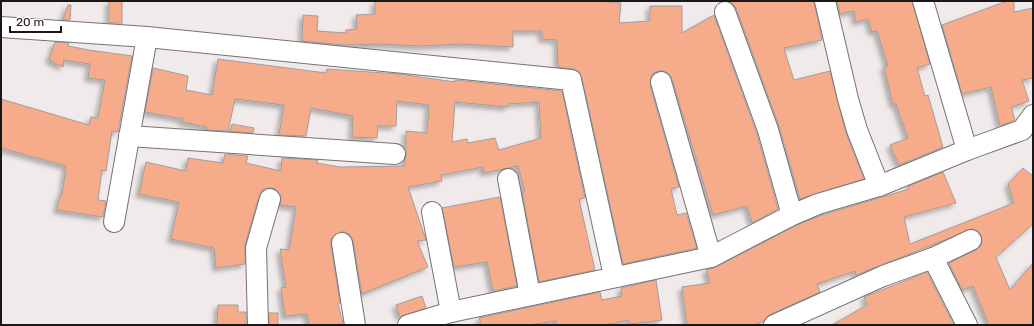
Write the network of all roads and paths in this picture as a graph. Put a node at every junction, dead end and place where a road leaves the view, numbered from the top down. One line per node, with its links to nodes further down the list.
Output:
1 (824, 1): 12 (street)
2 (923, 1): 9 (street)
3 (725, 12): 15 (street)
4 (1, 27): 5 (street)
5 (147, 37): 8 (street); 21 (street)
6 (661, 82): 19 (street)
7 (1033, 115): 9 (street)
8 (129, 136): 10 (street); 16 (street)
9 (967, 150): 12 (street)
10 (395, 154)
11 (508, 179): 22 (street)
12 (879, 186): 15 (street)
13 (270, 199): 24 (street)
14 (432, 212): 23 (street)
15 (792, 215): 19 (street)
16 (114, 222)
17 (971, 240): 20 (street)
18 (342, 242): 25 (street)
19 (711, 257): 21 (street)
20 (933, 258): 27 (street); 28 (street)
21 (614, 276): 22 (street)
22 (530, 295): 23 (street)
23 (451, 312): 26 (street)
24 (258, 325)
25 (355, 325)
26 (408, 325)
27 (774, 325)
28 (967, 325)

